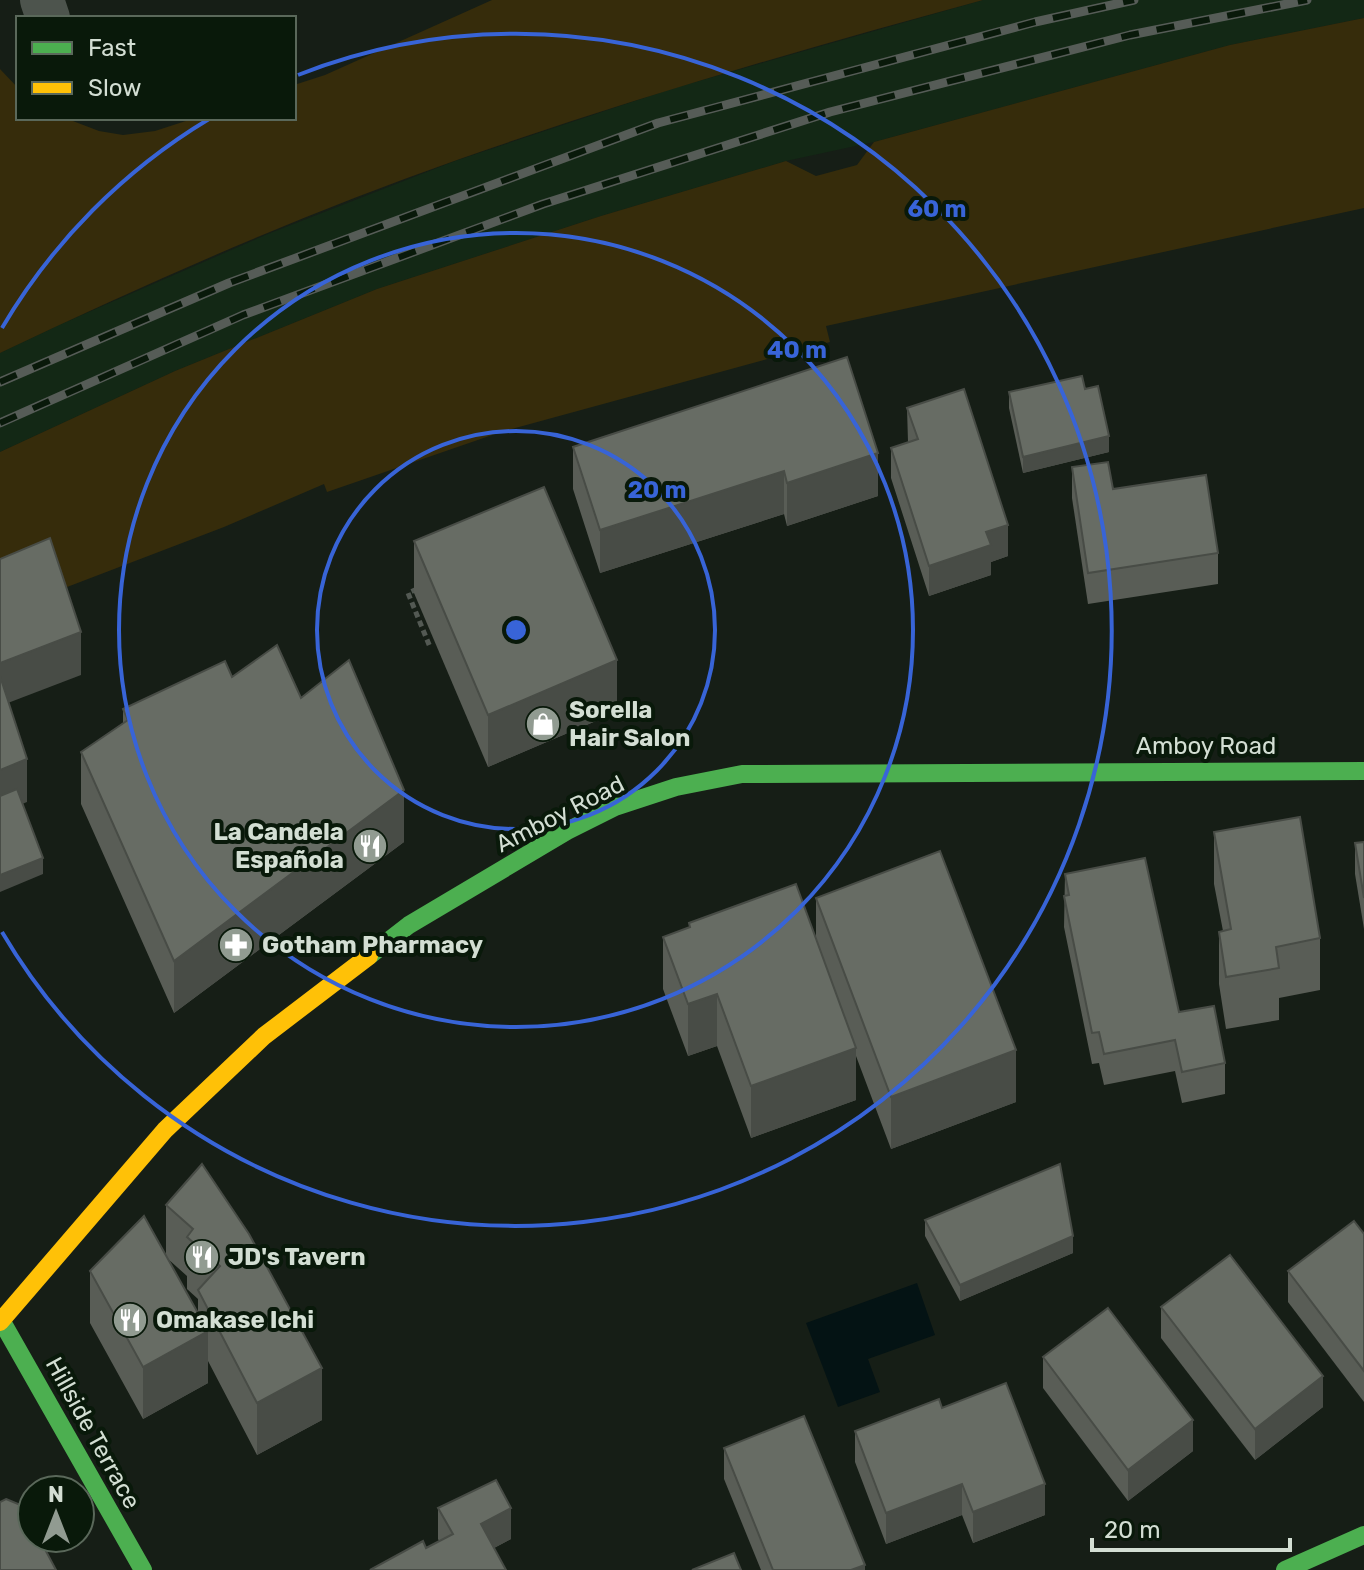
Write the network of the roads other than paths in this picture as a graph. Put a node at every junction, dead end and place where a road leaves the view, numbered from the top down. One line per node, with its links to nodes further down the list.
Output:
1 (1364, 771): 2 (main road, Amboy Road)
2 (1, 1321): 4 (main road, Hillside Terrace)
3 (1364, 1535): 5 (main road)
4 (143, 1570)
5 (1285, 1570)

